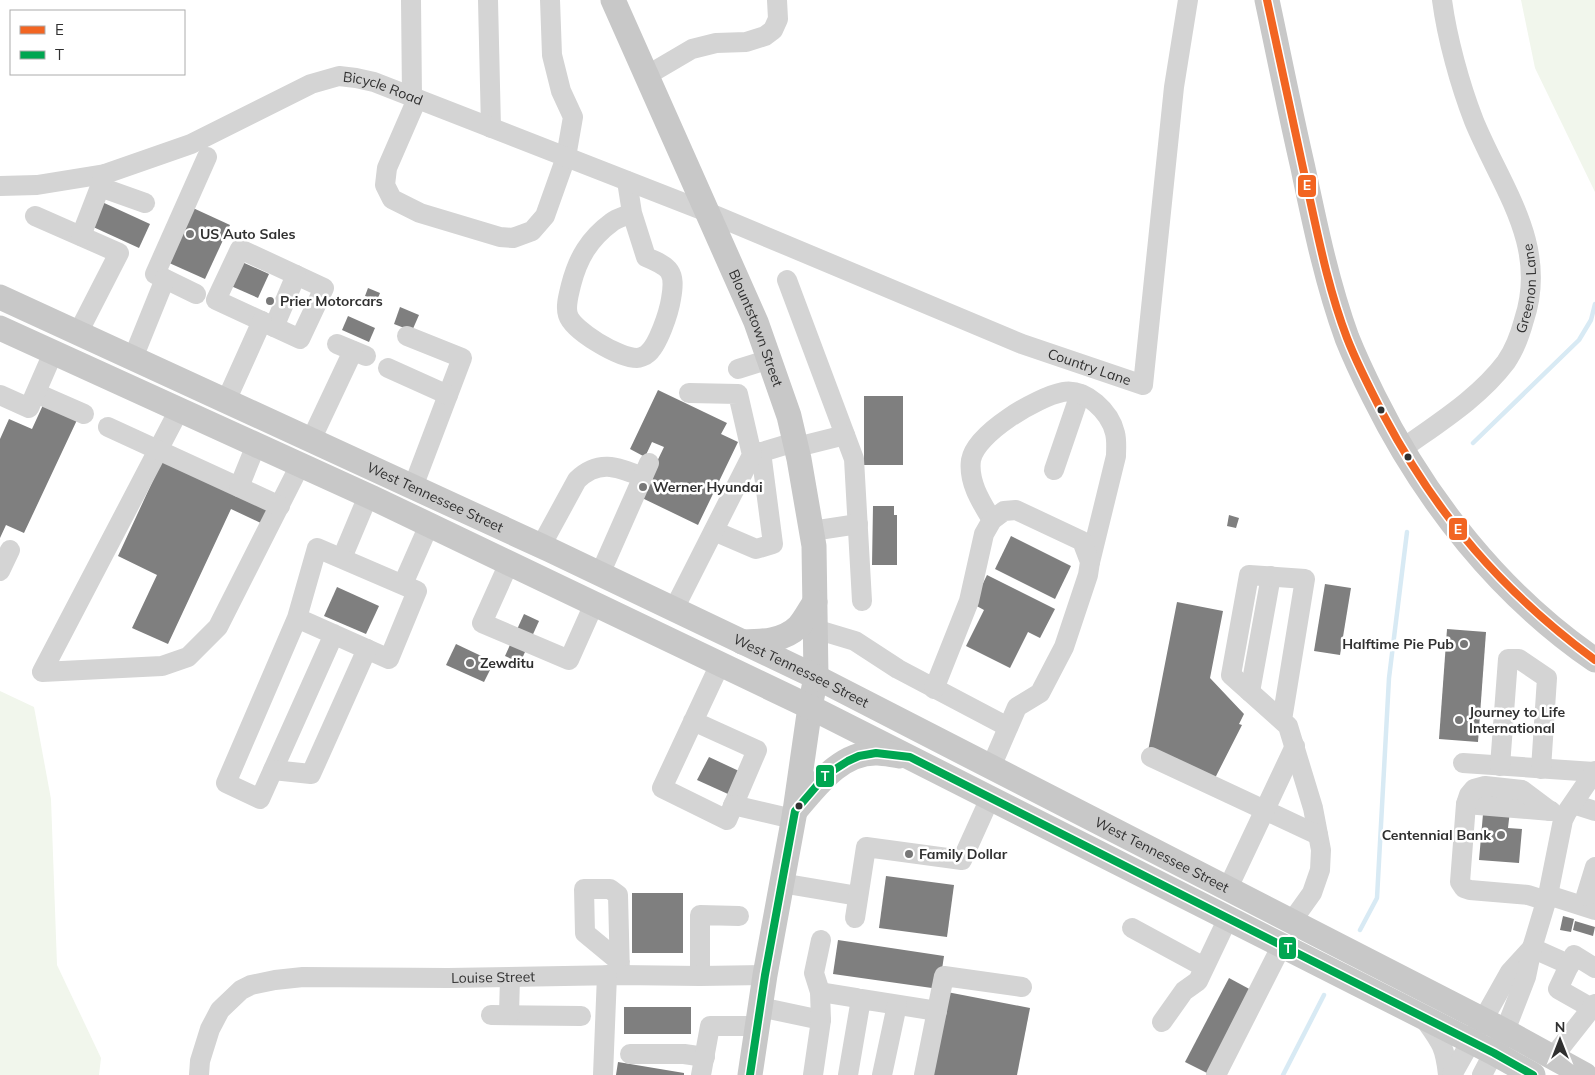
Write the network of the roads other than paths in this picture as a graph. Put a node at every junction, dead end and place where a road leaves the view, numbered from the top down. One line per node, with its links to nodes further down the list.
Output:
1 (411, 0): 10 (street)
2 (488, 0): 11 (street)
3 (550, 0): 13 (street)
4 (613, 0): 9 (main road, Blountstown Street)
5 (777, 0): 9 (street)
6 (1188, 0): 18 (street, Country Lane)
7 (1267, 0): 50 (main road)
8 (1442, 0): 50 (street, Greenon Lane)
9 (646, 76): 18 (main road, Blountstown Street)
10 (414, 98): 11 (street, Bicycle Road); 13 (street); 14 (street, Bicycle Road)
11 (491, 128): 13 (street, Bicycle Road)
12 (207, 157): 23 (street)
13 (566, 157): 15 (street, Bicycle Road)
14 (102, 181): 16 (street, Bicycle Road); 17 (street); 21 (street)
15 (627, 181): 18 (street, Bicycle Road); 19 (street)
16 (0, 186)
17 (145, 203)
18 (707, 212): 34 (main road, Blountstown Street)
19 (632, 213): 19 (street)
20 (34, 216): 21 (street)
21 (81, 236): 29 (street)
22 (296, 275): 27 (street); 27 (street); 27 (street)
23 (165, 279): 25 (street); 33 (street)
24 (787, 280): 46 (street)
25 (196, 294)
26 (0, 297): 29 (main road, West Tennessee Street)
27 (268, 324): 41 (street)
28 (0, 328): 32 (main road, West Tennessee Street)
29 (78, 333): 33 (main road, West Tennessee Street)
30 (407, 336): 40 (street)
31 (352, 351): 47 (street)
32 (54, 353): 38 (street); 43 (main road, West Tennessee Street)
33 (133, 358): 41 (main road, West Tennessee Street)
34 (770, 359): 36 (street); 49 (main road, Blountstown Street)
35 (388, 368): 40 (street)
36 (738, 370)
37 (689, 392): 52 (street)
38 (36, 393): 42 (street); 44 (street)
39 (1080, 394): 54 (street); 59 (street); 67 (street)
40 (448, 395): 55 (street)
41 (226, 401): 47 (main road, West Tennessee Street)
42 (2, 402)
43 (179, 410): 48 (main road, West Tennessee Street); 51 (street)
44 (84, 414)
45 (108, 427): 51 (street)
46 (845, 435): 49 (street); 60 (street)
47 (311, 440): 53 (main road); 55 (main road, West Tennessee Street)
48 (256, 445): 53 (main road, West Tennessee Street); 56 (street)
49 (796, 445): 52 (street); 63 (main road, Blountstown Street)
50 (1402, 449): 81 (main road)
51 (158, 450): 56 (street); 58 (street)
52 (757, 454): 62 (street); 62 (street)
53 (300, 465): 57 (main road, West Tennessee Street); 58 (street)
54 (1054, 470)
55 (412, 487): 64 (main road, West Tennessee Street)
56 (239, 488): 58 (street)
57 (368, 496): 61 (main road, West Tennessee Street); 66 (street)
58 (280, 506)
59 (992, 520): 67 (street); 84 (street)
60 (858, 524): 63 (street); 72 (street)
61 (429, 525): 68 (main road, West Tennessee Street); 71 (street)
62 (714, 531): 75 (street)
63 (812, 531): 73 (main road, Blountstown Street)
64 (541, 546): 70 (main road, West Tennessee Street); 70 (street)
65 (10, 550): 69 (street)
66 (342, 558): 71 (street); 76 (street)
67 (1090, 562): 88 (street)
68 (509, 563): 74 (main road, West Tennessee Street); 74 (street)
69 (0, 571)
70 (600, 574): 75 (main road, West Tennessee Street)
71 (402, 584): 80 (street)
72 (862, 601)
73 (815, 602): 77 (main road, Blountstown Street); 79 (main road)
74 (594, 604): 82 (main road, West Tennessee Street)
75 (674, 609): 79 (main road, West Tennessee Street)
76 (297, 618): 78 (street); 96 (street)
77 (815, 629): 83 (main road, Blountstown Street); 84 (street)
78 (334, 634): 80 (street); 96 (street)
79 (741, 642): 83 (main road, West Tennessee Street)
80 (367, 649): 96 (street)
81 (1595, 660)
82 (720, 664): 85 (main road, West Tennessee Street); 87 (street)
83 (816, 677): 85 (main road, Blountstown Street); 94 (main road, West Tennessee Street)
84 (934, 689): 88 (street)
85 (810, 707): 90 (main road, West Tennessee Street); 103 (main road, Blountstown Street)
86 (1282, 720): 86 (street); 89 (street)
87 (693, 721): 99 (street); 99 (street)
88 (1008, 727): 94 (street)
89 (1295, 746): 101 (street); 104 (street)
90 (910, 757): 98 (main road, West Tennessee Street); 103 (main road)
91 (1151, 757): 101 (street)
92 (1463, 764): 93 (street)
93 (1500, 766): 95 (street); 95 (street)
94 (991, 767): 107 (main road, West Tennessee Street)
95 (1541, 768): 97 (street)
96 (273, 770)
97 (1595, 772): 100 (street)
98 (990, 798): 108 (street); 113 (main road, West Tennessee Street)
99 (734, 805): 103 (street)
100 (1563, 809): 102 (street); 109 (street); 109 (street)
101 (1264, 810): 104 (street); 107 (street)
102 (1595, 811)
103 (794, 815): 106 (main road, Blountstown Street)
104 (1318, 835): 114 (street)
105 (1595, 868): 110 (street)
106 (781, 883): 108 (street); 125 (main road, Blountstown Street)
107 (1228, 888): 114 (main road, West Tennessee Street)
108 (858, 896): 112 (street)
109 (1548, 898): 110 (street); 120 (street)
110 (1590, 903)
111 (739, 916): 126 (street)
112 (855, 918)
113 (1228, 918): 116 (main road, West Tennessee Street); 122 (street)
114 (1292, 921): 116 (main road); 117 (main road, West Tennessee Street)
115 (1132, 928): 122 (street)
116 (1252, 930): 119 (main road, West Tennessee Street)
117 (1323, 937): 119 (main road); 137 (main road, West Tennessee Street)
118 (821, 940): 129 (street)
119 (1282, 945): 136 (main road, West Tennessee Street); 153 (street)
120 (1532, 948): 121 (street); 137 (street); 140 (street)
121 (1570, 965): 123 (street); 132 (street)
122 (1204, 967): 139 (street)
123 (1595, 968)
124 (616, 971): 124 (street); 126 (street, Louise Street); 127 (street, Louise Street); 147 (street)
125 (765, 974): 126 (street, Louise Street); 135 (main road, Blountstown Street)
126 (700, 976)
127 (510, 977): 134 (street); 146 (street, Louise Street)
128 (1022, 987): 133 (street)
129 (820, 992): 130 (street); 138 (street)
130 (859, 998): 131 (street); 150 (street)
131 (897, 1005): 133 (street); 151 (street)
132 (1594, 1007): 144 (street)
133 (937, 1011): 152 (street)
134 (582, 1016)
135 (759, 1017): 138 (street); 145 (street); 148 (main road, Blountstown Street)
136 (1423, 1017): 141 (main road, West Tennessee Street); 154 (street)
137 (1482, 1019): 140 (main road, West Tennessee Street); 141 (street)
138 (821, 1020): 149 (street)
139 (1162, 1022)
140 (1505, 1031): 142 (street); 144 (main road, West Tennessee Street)
141 (1471, 1041): 142 (main road, West Tennessee Street); 155 (street)
142 (1494, 1053): 156 (street); 157 (main road, West Tennessee Street)
143 (630, 1054): 145 (street)
144 (1553, 1057): 158 (main road, West Tennessee Street)
145 (703, 1066)
146 (199, 1075)
147 (603, 1075)
148 (750, 1075)
149 (813, 1075)
150 (848, 1075)
151 (882, 1075)
152 (924, 1075)
153 (1216, 1075)
154 (1448, 1075)
155 (1452, 1075)
156 (1482, 1075)
157 (1533, 1075)
158 (1585, 1075)

